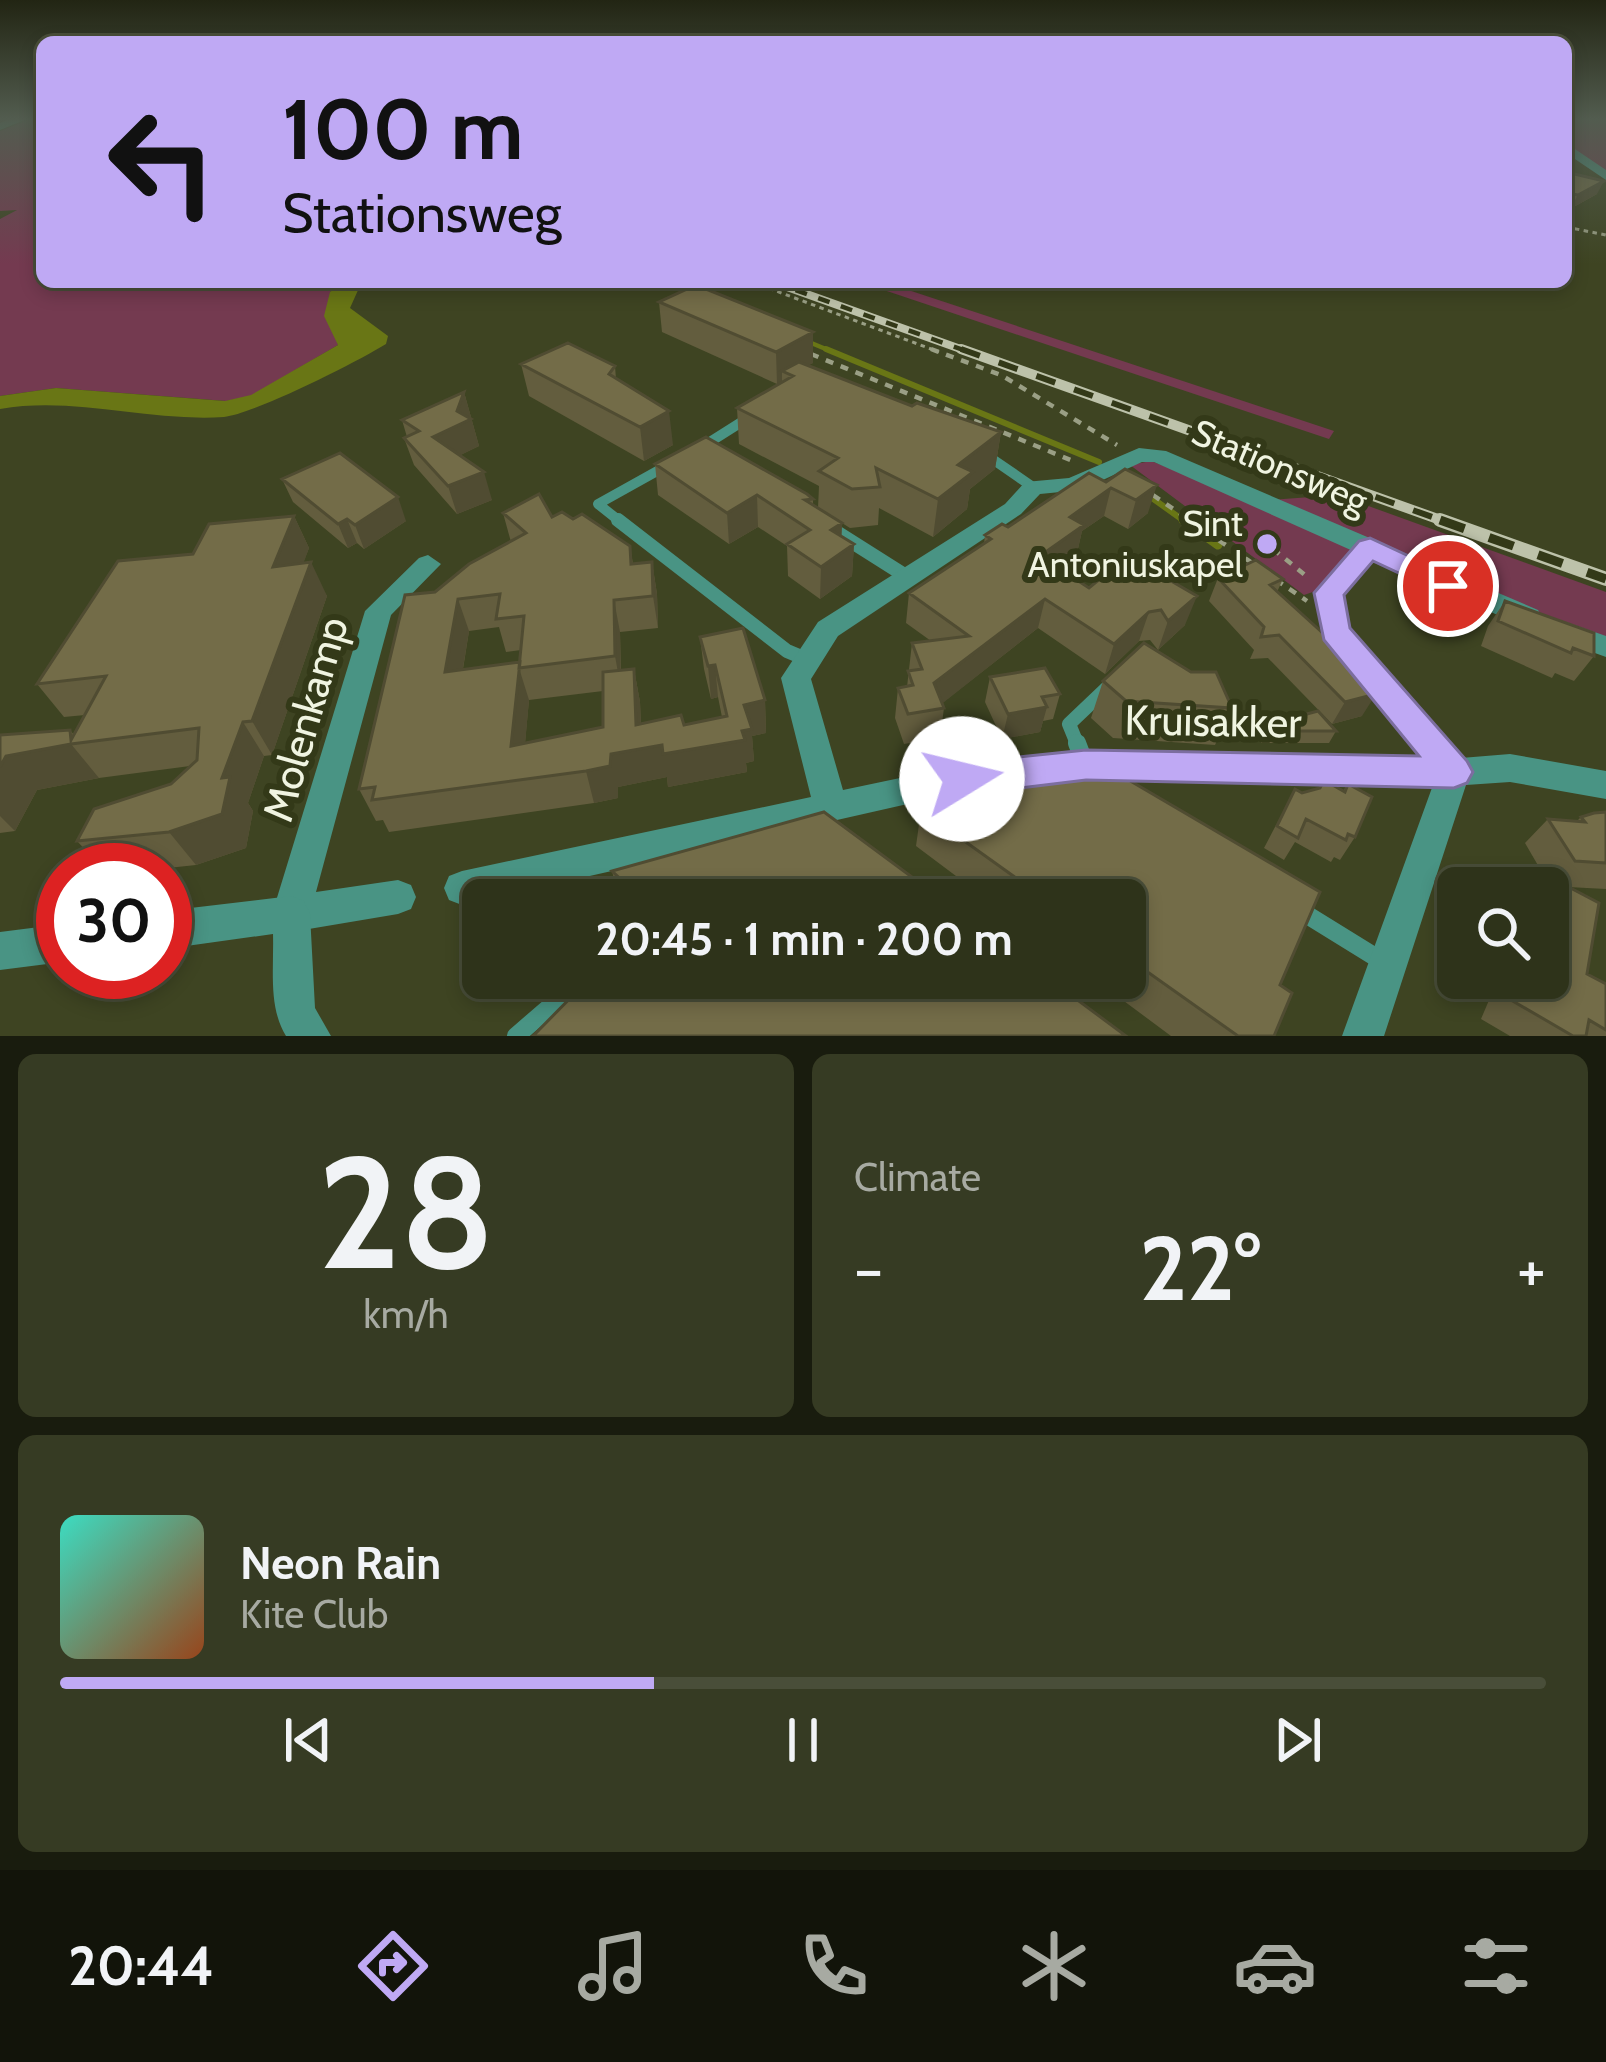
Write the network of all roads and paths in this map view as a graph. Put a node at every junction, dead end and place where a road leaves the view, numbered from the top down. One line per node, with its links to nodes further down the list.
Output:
1 (1572, 228): 2 (path)
2 (1606, 235)
3 (769, 288): 8 (path)
4 (807, 353): 10 (path)
5 (760, 411): 6 (lane)
6 (702, 447): 9 (lane); 19 (lane)
7 (975, 451): 11 (lane)
8 (1146, 454): 10 (street, Stationsweg); 13 (street, Stationsweg)
9 (721, 459)
10 (1107, 471): 11 (street, Stationsweg); 17 (path)
11 (1033, 488): 16 (street, Stationsweg)
12 (815, 519): 16 (lane)
13 (1370, 548): 17 (street, Stationsweg); 18 (street, Stationsweg)
14 (1273, 550): 17 (path)
15 (428, 564): 30 (street, Molenkamp)
16 (909, 579): 19 (street)
17 (1331, 606): 24 (street)
18 (1606, 647)
19 (806, 659): 26 (street)
20 (1130, 665): 23 (lane)
21 (1046, 768): 23 (street, Kruisakker)
22 (1006, 770): 26 (street)
23 (1104, 771): 24 (street, Kruisakker)
24 (1454, 772): 25 (street, Kruisakker); 34 (street)
25 (1606, 785)
26 (830, 804): 27 (street)
27 (501, 879)
28 (398, 897): 30 (street)
29 (1286, 902): 34 (lane)
30 (291, 914): 31 (street); 36 (street, Molenkamp)
31 (192, 927)
32 (36, 946): 33 (street)
33 (0, 951)
34 (1388, 965): 38 (street)
35 (559, 999): 37 (lane)
36 (310, 1036)
37 (515, 1036)
38 (1363, 1036)

